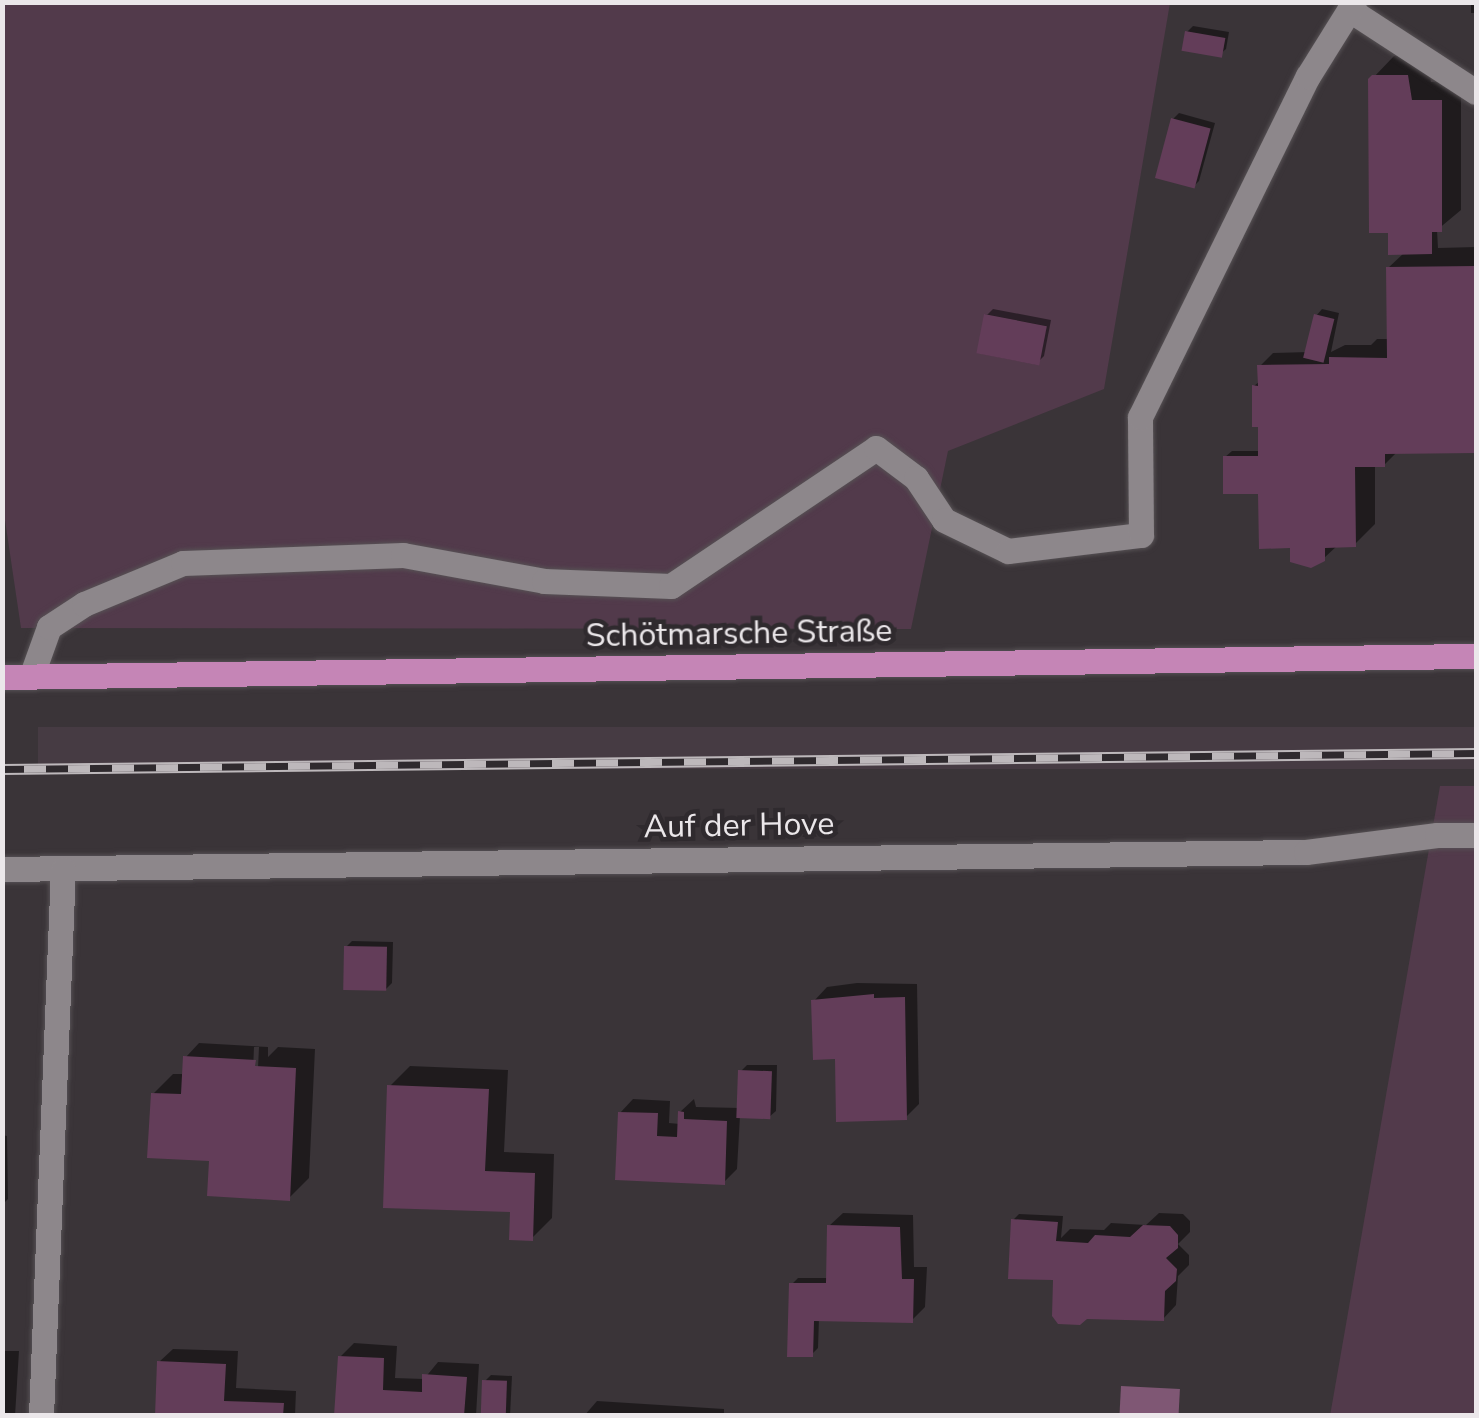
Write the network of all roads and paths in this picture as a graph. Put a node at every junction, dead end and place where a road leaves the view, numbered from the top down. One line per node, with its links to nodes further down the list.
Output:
1 (1352, 6): 2 (street); 5 (street)
2 (1476, 92)
3 (1476, 656): 5 (main road, Schötmarsche Straße)
4 (2, 677): 5 (main road, Schötmarsche Straße)
5 (31, 677)
6 (1476, 835): 8 (street, Auf der Hove)
7 (2, 869): 8 (street, Auf der Hove)
8 (63, 870): 9 (street)
9 (41, 1416)

